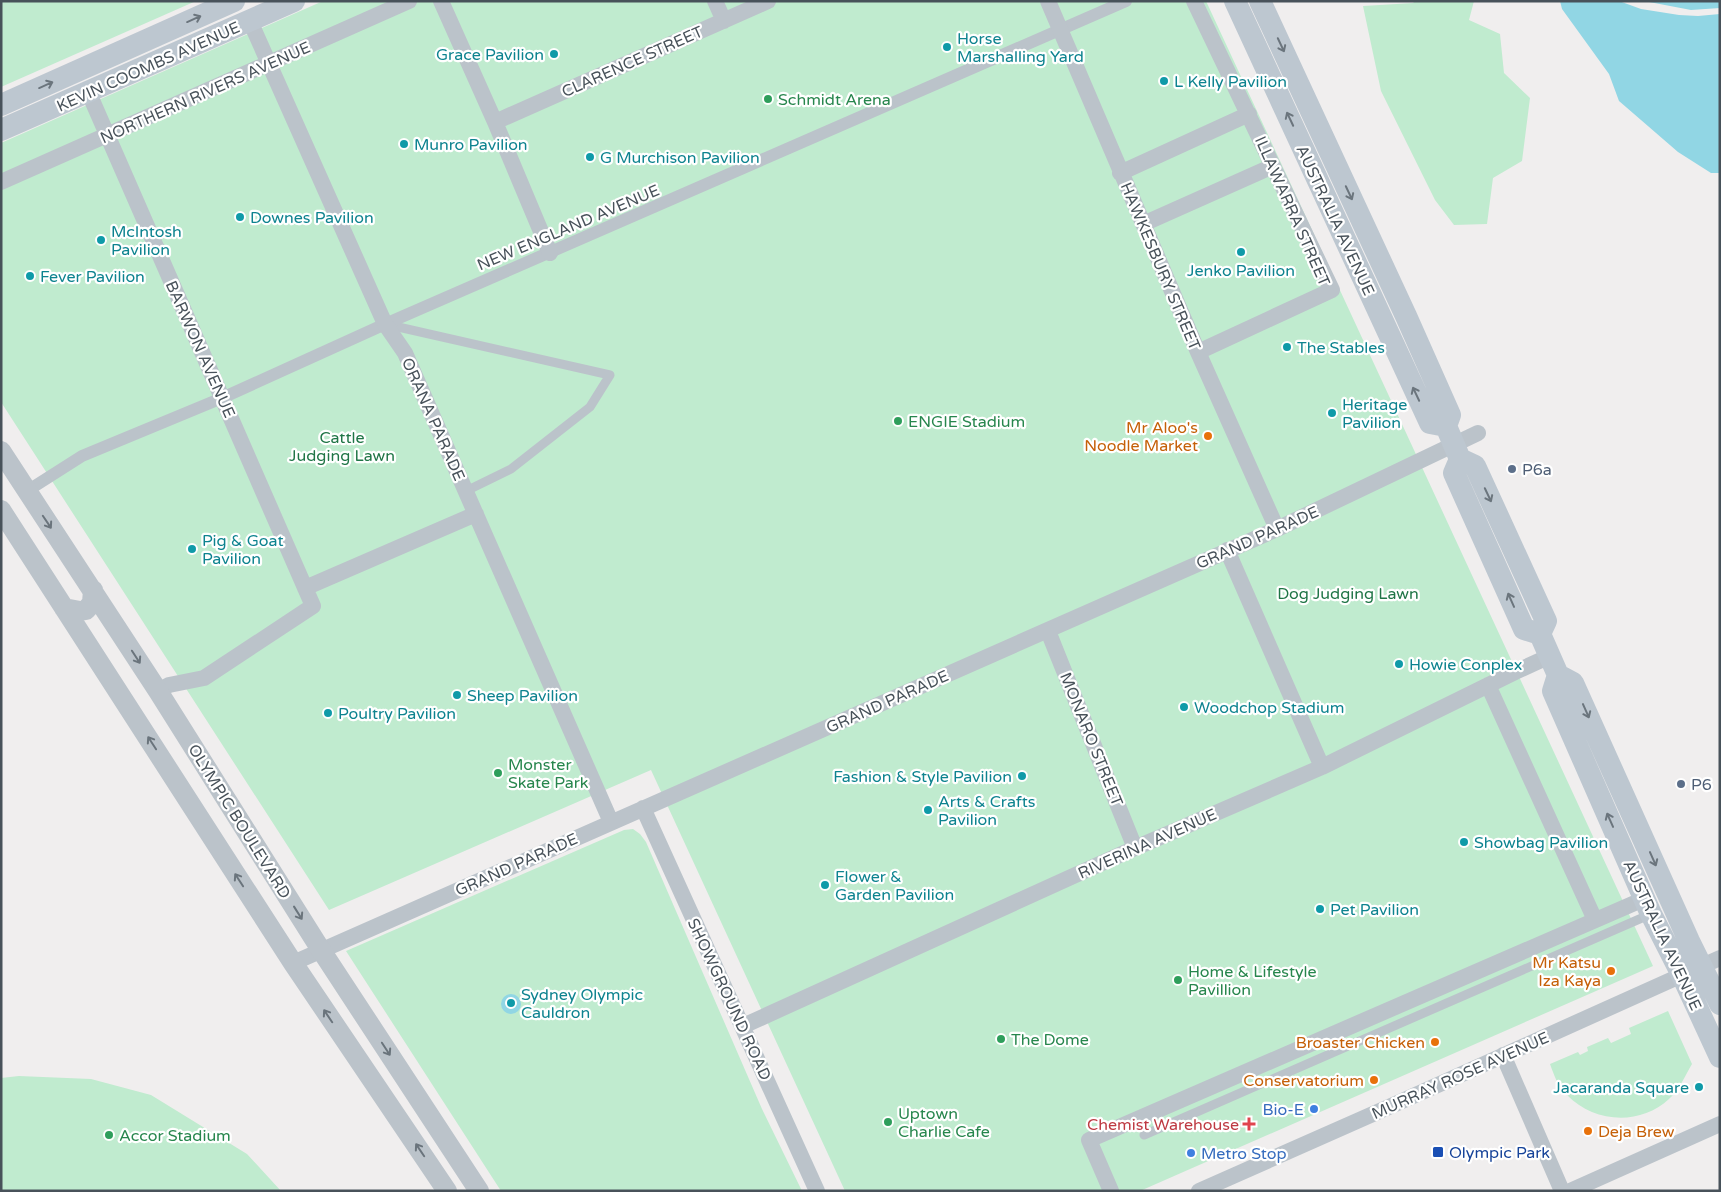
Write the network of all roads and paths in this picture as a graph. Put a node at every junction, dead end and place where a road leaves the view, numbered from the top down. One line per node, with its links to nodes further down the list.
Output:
1 (234, 1): 17 (main road, KEVIN COOMBS AVENUE, one-way to 1)
2 (294, 1): 12 (main road, KEVIN COOMBS AVENUE)
3 (409, 1): 15 (street, NORTHERN RIVERS AVENUE)
4 (441, 1): 19 (street)
5 (716, 1): 13 (street)
6 (768, 1): 13 (street, CLARENCE STREET)
7 (1048, 1): 14 (street, HAWKESBURY STREET)
8 (1126, 1): 14 (street, NEW ENGLAND AVENUE)
9 (1194, 1): 18 (street, ILLAWARRA STREET)
10 (1235, 1): 31 (main road, AUSTRALIA AVENUE, one-way to 10)
11 (1260, 1): 31 (main road, AUSTRALIA AVENUE, one-way to 31)
12 (246, 11): 15 (street, ORANA PARADE); 16 (main road, KEVIN COOMBS AVENUE)
13 (724, 21): 19 (street, CLARENCE STREET)
14 (1060, 30): 23 (street, HAWKESBURY STREET); 26 (street, NEW ENGLAND AVENUE)
15 (269, 63): 21 (street, NORTHERN RIVERS AVENUE); 27 (street, ORANA PARADE)
16 (88, 91): 20 (main road, KEVIN COOMBS AVENUE); 21 (street, BARWON AVENUE)
17 (1, 105)
18 (1249, 114): 22 (street, ILLAWARRA STREET); 23 (street)
19 (495, 122): 26 (street)
20 (1, 130)
21 (108, 135): 24 (street, NORTHERN RIVERS AVENUE); 29 (street, BARWON AVENUE)
22 (1273, 166): 25 (street); 28 (street, ILLAWARRA STREET)
23 (1120, 173): 25 (street, HAWKESBURY STREET)
24 (1, 182)
25 (1143, 224): 28 (street, HAWKESBURY STREET)
26 (550, 253): 27 (street, NEW ENGLAND AVENUE)
27 (385, 324): 29 (street, NEW ENGLAND AVENUE); 34 (street, ORANA PARADE); 34 (lane)
28 (1198, 352): 37 (street, HAWKESBURY STREET)
29 (222, 398): 33 (street, NEW ENGLAND AVENUE); 41 (street, BARWON AVENUE)
30 (1478, 433): 31 (street, GRAND PARADE)
31 (1453, 444): 37 (street, GRAND PARADE); 45 (main road, AUSTRALIA AVENUE)
32 (1, 451): 33 (street, OLYMPIC BOULEVARD)
33 (26, 491): 39 (street, OLYMPIC BOULEVARD, one-way to 39)
34 (466, 491): 36 (street, ORANA PARADE)
35 (1, 510): 40 (street, OLYMPIC BOULEVARD)
36 (476, 514): 41 (street); 50 (street, ORANA PARADE)
37 (1277, 529): 38 (street, GRAND PARADE)
38 (1227, 550): 44 (street, GRAND PARADE); 48 (street)
39 (80, 571): 40 (street); 42 (street, OLYMPIC BOULEVARD)
40 (51, 588): 43 (street, OLYMPIC BOULEVARD)
41 (305, 588): 47 (street, BARWON AVENUE)
42 (93, 590): 43 (street); 47 (street, OLYMPIC BOULEVARD, one-way to 47)
43 (64, 608): 55 (street, OLYMPIC BOULEVARD, one-way to 43)
44 (1048, 631): 49 (street, GRAND PARADE); 51 (street, MONARO STREET)
45 (1554, 665): 46 (street, RIVERINA AVENUE); 52 (main road, AUSTRALIA AVENUE, one-way to 45); 56 (main road, AUSTRALIA AVENUE, one-way to 56)
46 (1488, 685): 48 (street, RIVERINA AVENUE); 53 (street)
47 (158, 691): 54 (street, OLYMPIC BOULEVARD, one-way to 54)
48 (1322, 767): 51 (street, RIVERINA AVENUE)
49 (643, 808): 50 (street, GRAND PARADE); 58 (street, SHOWGROUND ROAD)
50 (611, 822): 54 (street, GRAND PARADE)
51 (1135, 848): 58 (street, RIVERINA AVENUE)
52 (1648, 906): 53 (street); 56 (main road, AUSTRALIA AVENUE); 62 (lane)
53 (1595, 920): 66 (street)
54 (322, 950): 55 (street, GRAND PARADE); 64 (street, OLYMPIC BOULEVARD, one-way to 64)
55 (293, 963): 63 (street, OLYMPIC BOULEVARD, one-way to 55)
56 (1702, 966): 57 (main road, AUSTRALIA AVENUE); 59 (street, MURRAY ROSE AVENUE); 60 (main road, AUSTRALIA AVENUE)
57 (1720, 1004)
58 (743, 1026): 65 (street, SHOWGROUND ROAD)
59 (1503, 1055): 67 (street, MURRAY ROSE AVENUE); 68 (street)
60 (1720, 1057)
61 (1720, 1124): 69 (street)
62 (1144, 1135)
63 (447, 1191)
64 (479, 1191)
65 (817, 1191)
66 (1111, 1191)
67 (1199, 1191)
68 (1562, 1191)
69 (1570, 1191)

